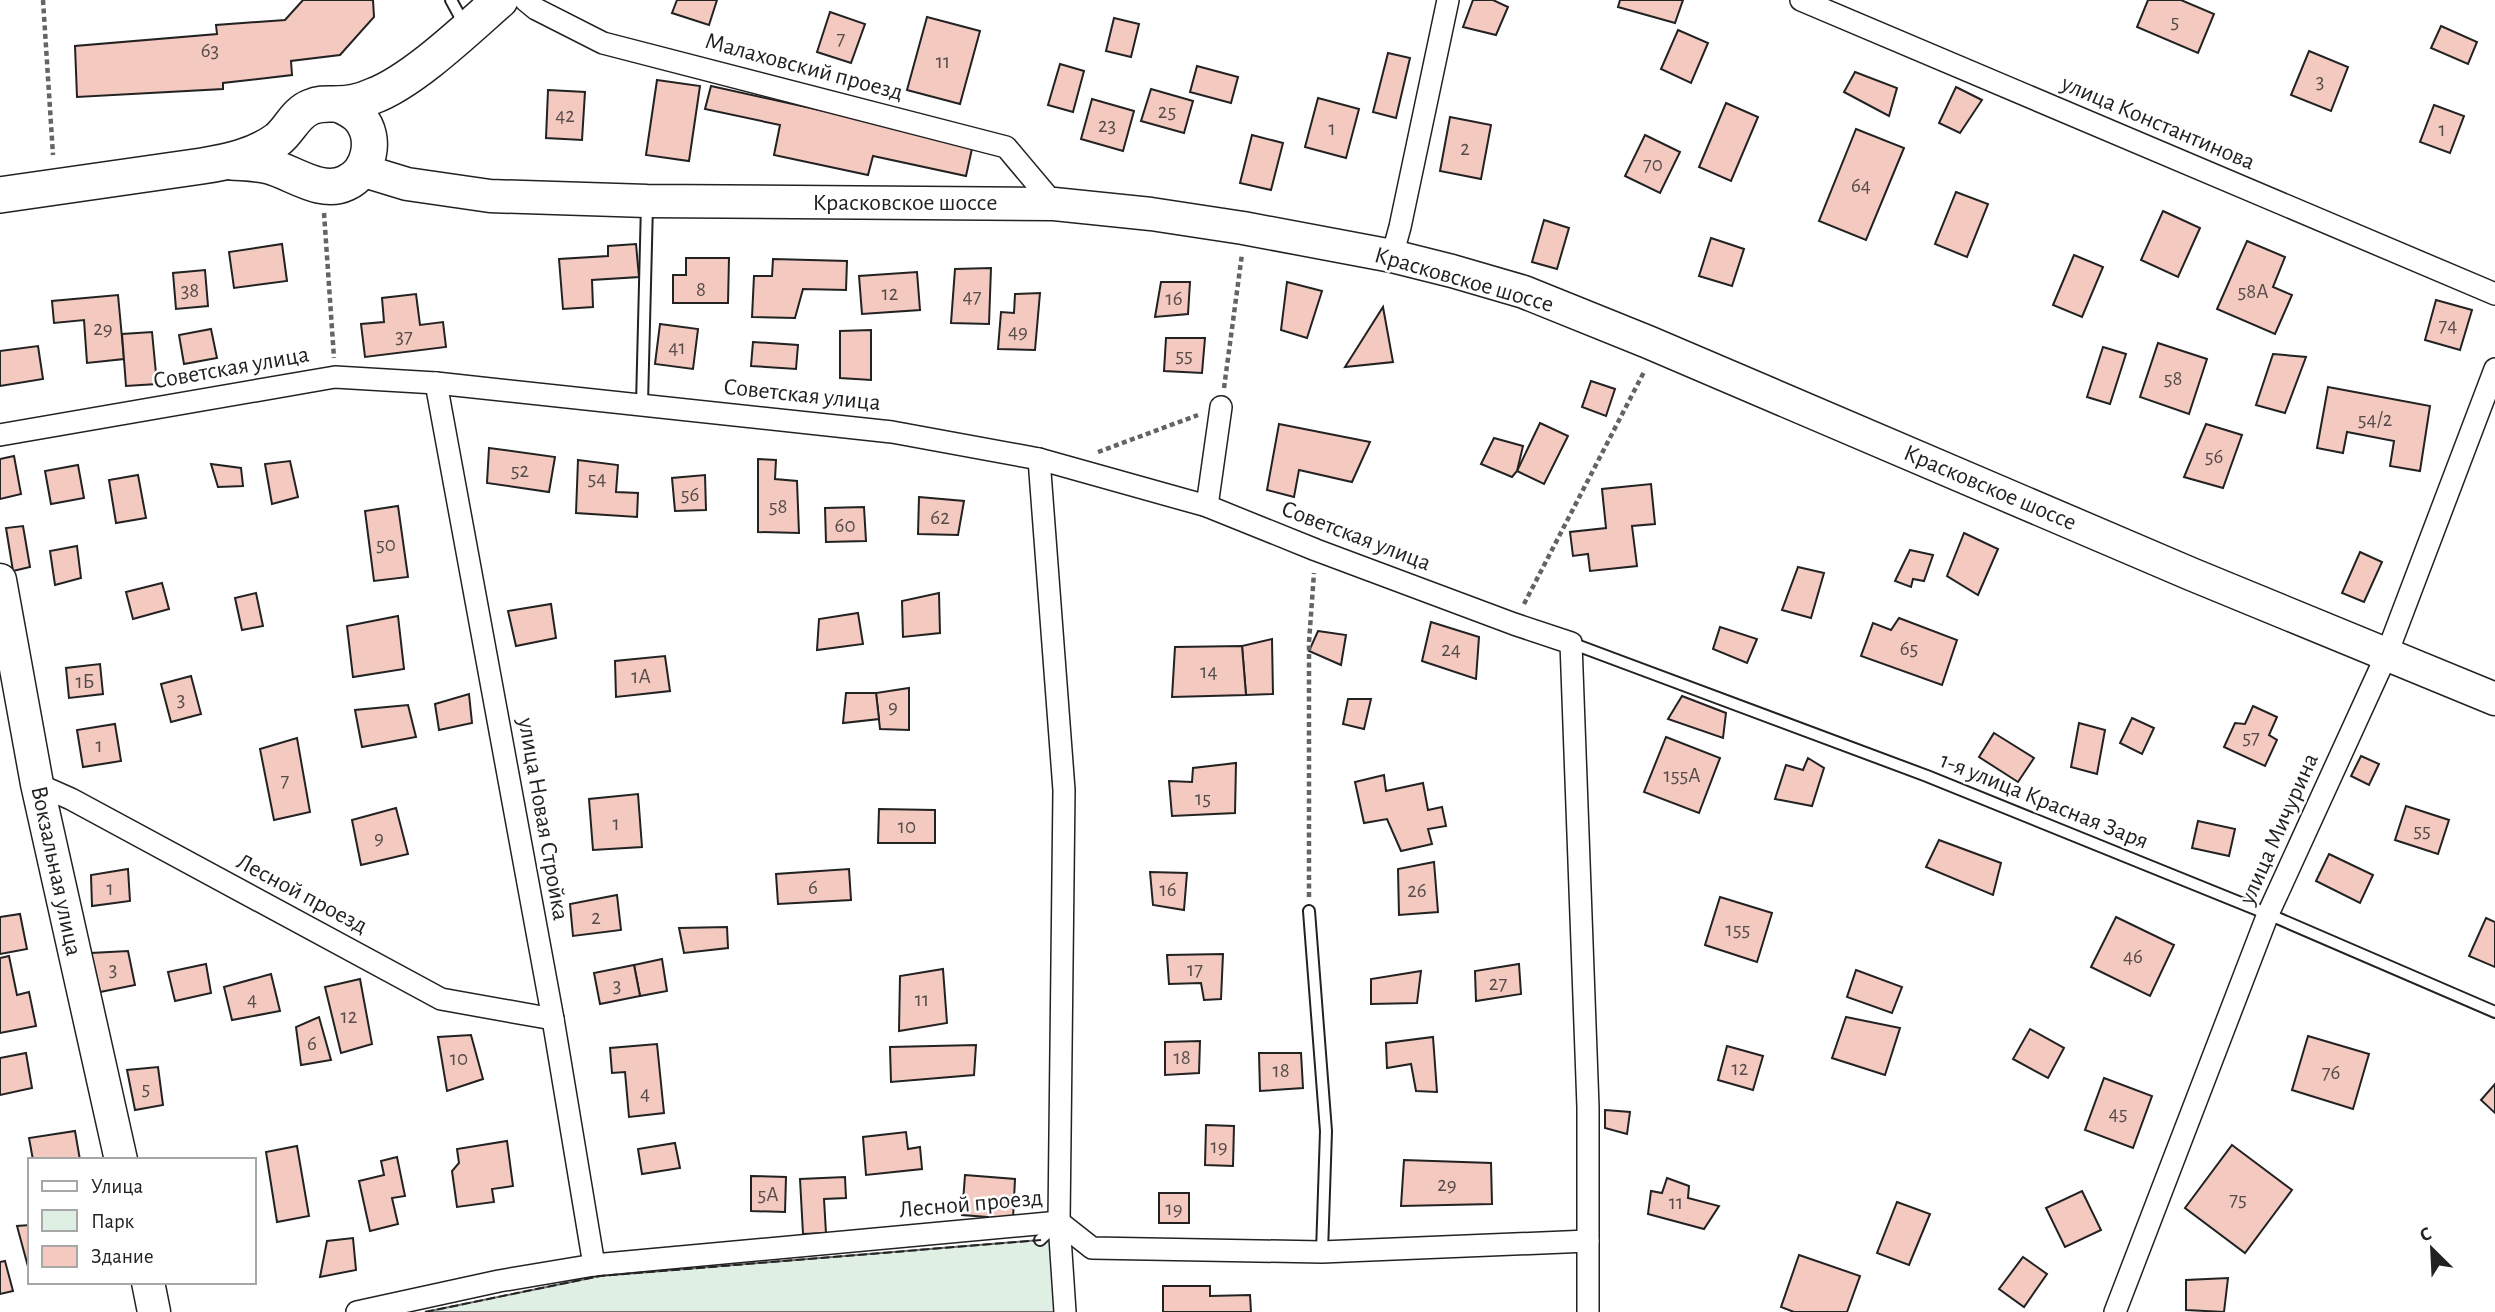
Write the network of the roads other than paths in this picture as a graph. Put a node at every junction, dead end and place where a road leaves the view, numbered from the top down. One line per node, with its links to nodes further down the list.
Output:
1 (500, 0): 5 (main road)
2 (526, 0): 15 (street, Малаховский проезд)
3 (1448, 0): 16 (street)
4 (1801, 0): 17 (street, улица Константинова)
5 (459, 15): 6 (main road)
6 (398, 82): 7 (main road); 9 (main road)
7 (338, 104): 8 (main road); 9 (main road)
8 (289, 128): 10 (main road); 12 (main road)
9 (369, 133): 11 (main road)
10 (228, 162): 12 (main road); 13 (main road)
11 (361, 170): 12 (main road); 14 (main road, Красковское шоссе)
12 (314, 194)
13 (0, 195)
14 (647, 201): 15 (main road, Красковское шоссе); 20 (lane)
15 (1054, 204): 16 (main road, Красковское шоссе)
16 (1392, 256): 27 (main road, Красковское шоссе)
17 (2495, 294)
18 (2495, 369): 27 (street, улица Мичурина)
19 (436, 383): 20 (street, Советская улица); 22 (street, Советская улица); 33 (street, улица Новая Стройка)
20 (642, 404): 23 (street, Советская улица)
21 (1221, 407): 24 (street)
22 (0, 435)
23 (1039, 459): 24 (street, Советская улица); 35 (street)
24 (1207, 506): 26 (street, Советская улица)
25 (0, 580): 29 (main road, Вокзальная улица)
26 (1571, 643): 31 (lane, 1-я улица Красная Заря); 37 (street)
27 (2386, 656): 28 (main road, Красковское шоссе); 31 (street, улица Мичурина)
28 (2495, 699)
29 (37, 785): 33 (street, Лесной проезд); 34 (main road, Вокзальная улица)
30 (1309, 912): 38 (lane)
31 (2268, 914): 32 (lane, 1-я улица Красная Заря); 45 (street, улица Мичурина)
32 (2495, 1012)
33 (553, 1019): 39 (street, улица Новая Стройка)
34 (121, 1158)
35 (1059, 1222): 36 (lane); 38 (street, Лесной проезд); 39 (street, Лесной проезд); 43 (street)
36 (1040, 1240)
37 (1588, 1241): 38 (street, Лесной проезд); 44 (street)
38 (1322, 1252)
39 (594, 1265): 42 (street, Лесной проезд)
40 (148, 1284): 41 (main road)
41 (154, 1312)
42 (357, 1312)
43 (1065, 1312)
44 (1588, 1312)
45 (2115, 1312)

